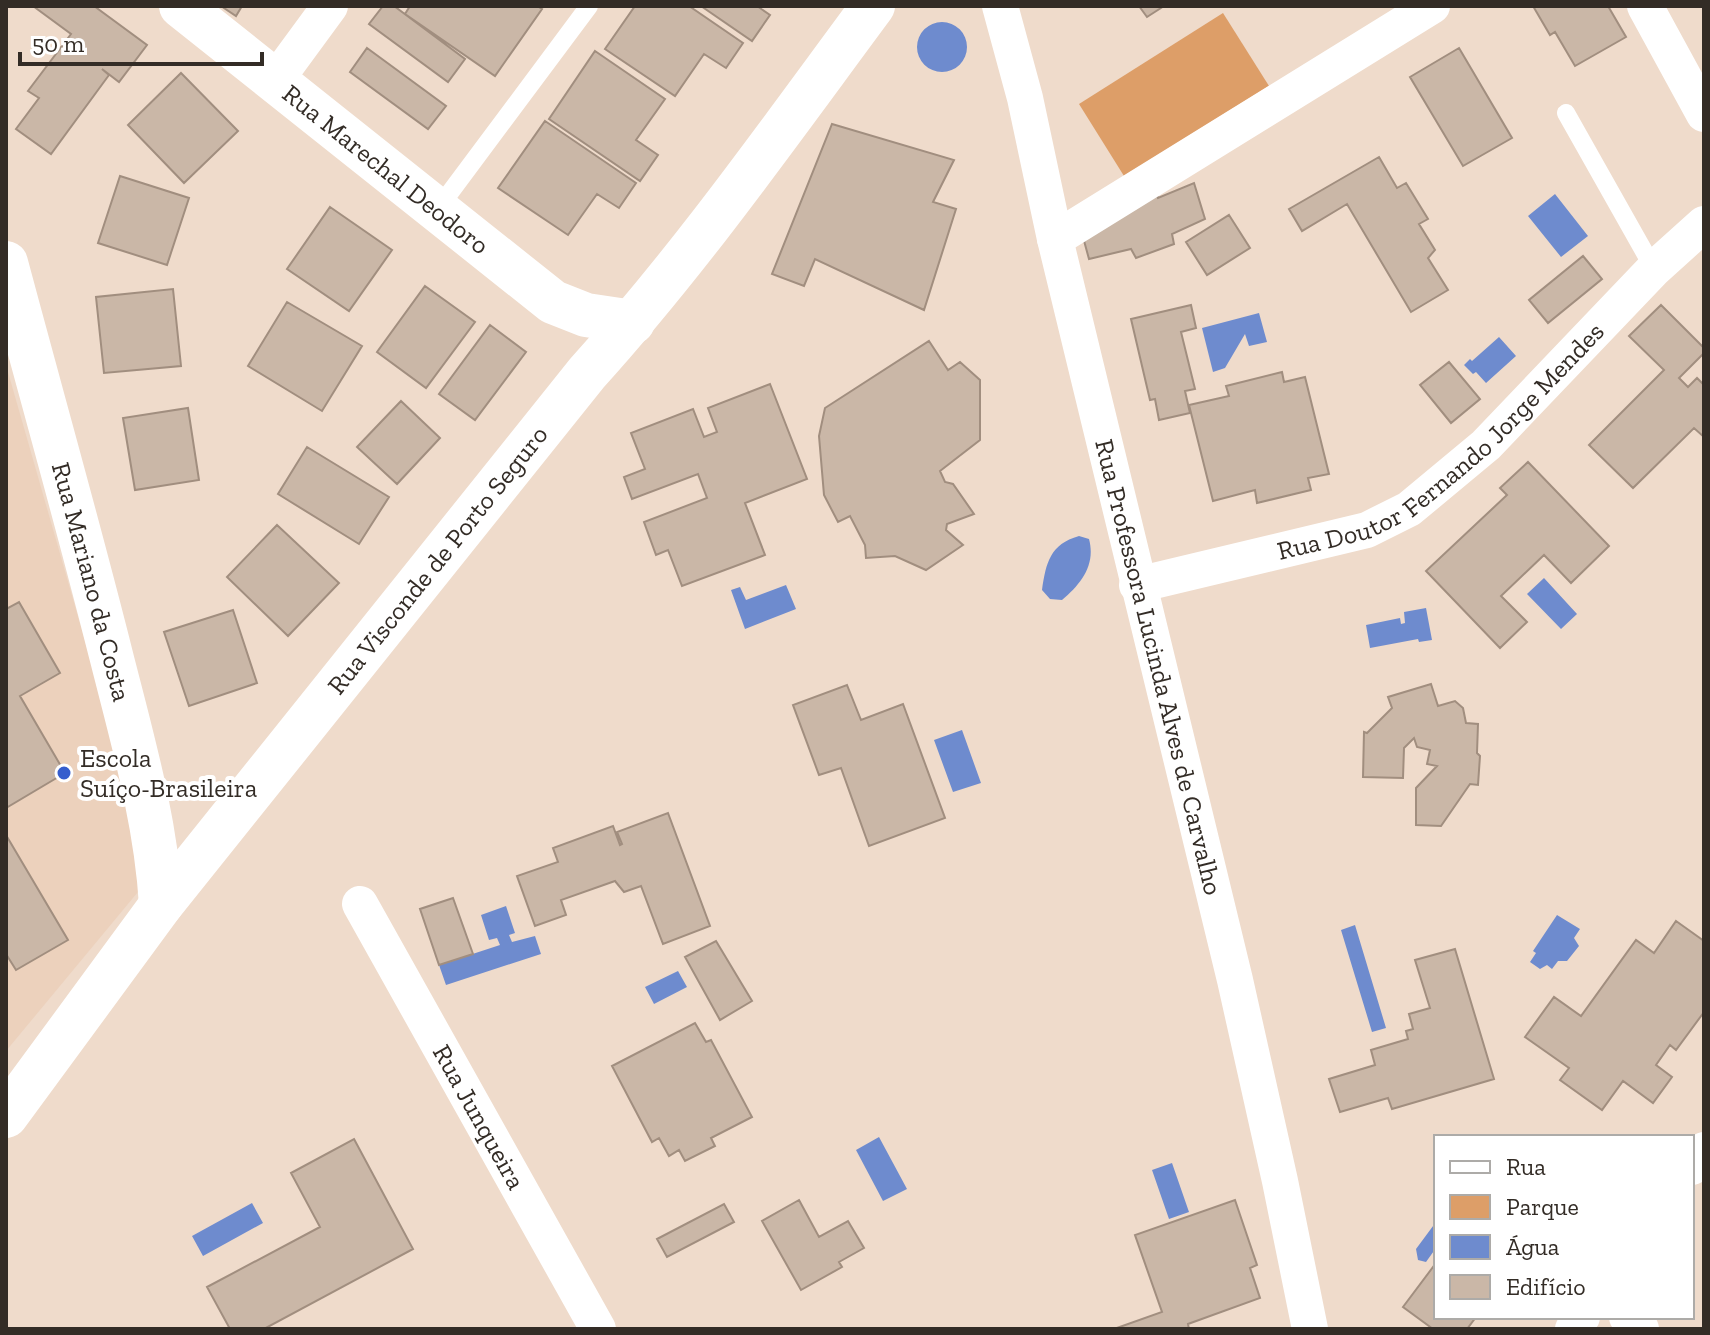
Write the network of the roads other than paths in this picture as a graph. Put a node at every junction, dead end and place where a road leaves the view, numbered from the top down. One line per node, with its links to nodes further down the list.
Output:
1 (181, 6): 8 (street, Rua Marechal Deodoro)
2 (330, 6): 8 (street)
3 (589, 6): 11 (lane)
4 (873, 6): 17 (street, Rua Visconde de Porto Seguro)
5 (1000, 6): 13 (street, Rua Professora Lucinda Alves de Carvalho)
6 (1432, 6): 13 (street)
7 (1645, 6): 10 (street)
8 (275, 81): 11 (street, Rua Marechal Deodoro)
9 (1566, 113): 15 (lane)
10 (1704, 114)
11 (437, 210): 16 (street, Rua Marechal Deodoro)
12 (1704, 224): 15 (street, Rua Doutor Fernando Jorge Mendes)
13 (1055, 239): 19 (street, Rua Professora Lucinda Alves de Carvalho)
14 (6, 263): 20 (street, Rua Mariano da Costa)
15 (1654, 269): 19 (street, Rua Doutor Fernando Jorge Mendes)
16 (553, 302): 17 (street, Rua Marechal Deodoro); 18 (street, Rua Marechal Deodoro)
17 (633, 322): 18 (street, Rua Visconde de Porto Seguro)
18 (587, 373): 21 (street, Rua Visconde de Porto Seguro)
19 (1137, 585): 26 (street, Rua Professora Lucinda Alves de Carvalho)
20 (143, 779): 21 (street); 23 (street, Rua Mariano da Costa)
21 (238, 808): 23 (street, Rua Visconde de Porto Seguro)
22 (360, 904): 25 (street, Rua Junqueira)
23 (161, 905): 24 (street, Rua Visconde de Porto Seguro)
24 (6, 1116)
25 (598, 1329)
26 (1310, 1329)

